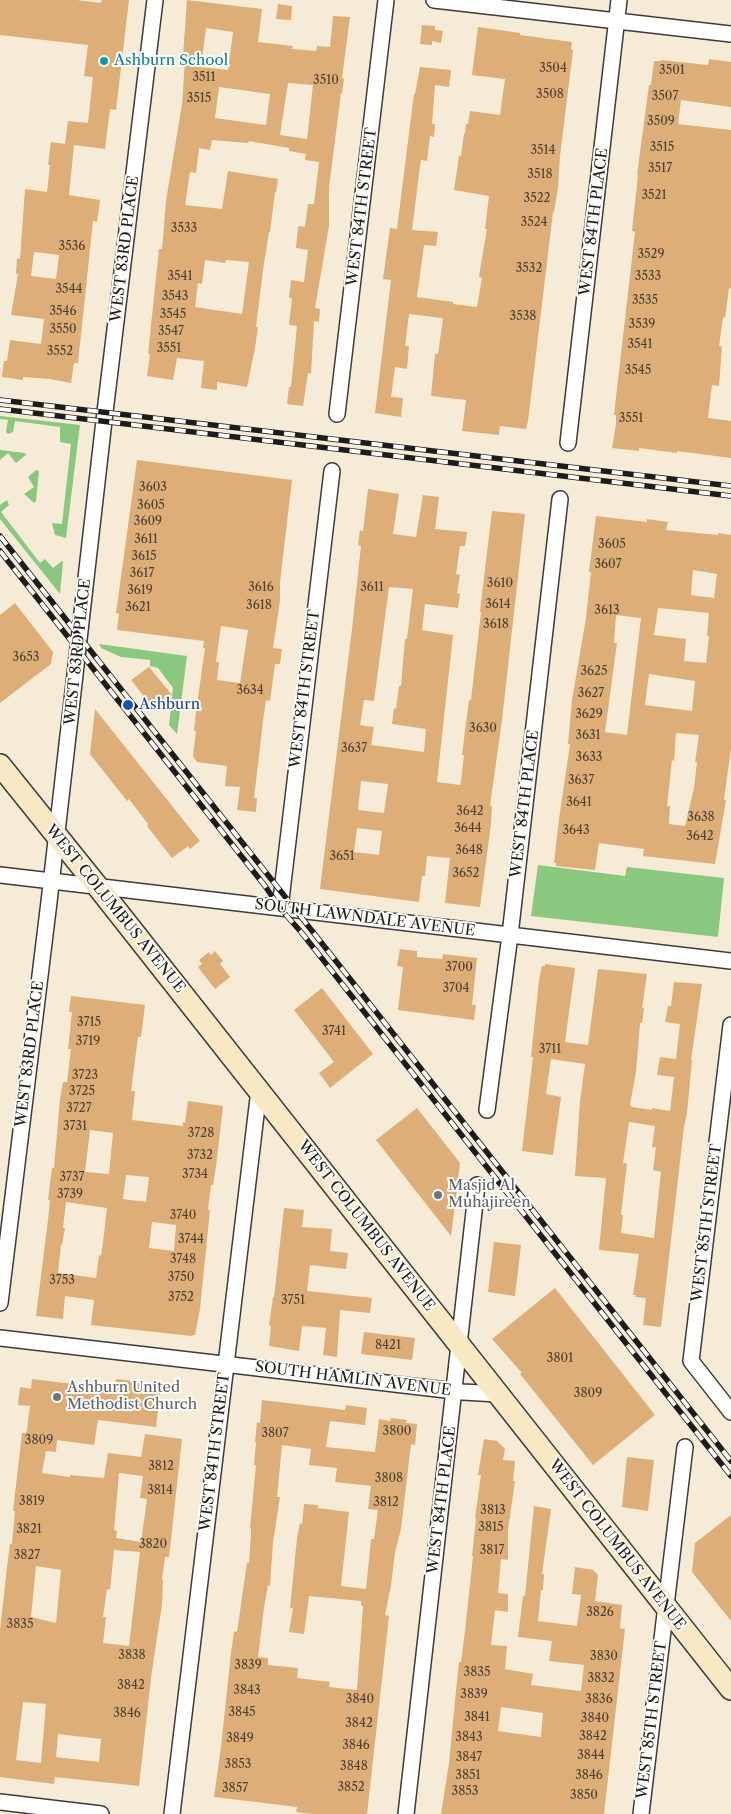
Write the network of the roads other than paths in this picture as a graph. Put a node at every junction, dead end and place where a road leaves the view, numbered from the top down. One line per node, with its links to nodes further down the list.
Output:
1 (155, 0): 12 (street, WEST 83RD PLACE)
2 (386, 0): 7 (street, WEST 84TH STREET)
3 (434, 0): 5 (street)
4 (619, 0): 5 (street, WEST 84TH PLACE)
5 (617, 21): 6 (street); 8 (street, WEST 84TH PLACE)
6 (731, 34)
7 (337, 414)
8 (568, 443)
9 (332, 471): 16 (street, WEST 84TH STREET)
10 (560, 499): 17 (street, WEST 84TH PLACE)
11 (0, 766): 12 (main road, WEST COLUMBUS AVENUE)
12 (56, 835): 14 (street, WEST 83RD PLACE); 15 (main road, WEST COLUMBUS AVENUE)
13 (0, 875): 14 (street, SOUTH LAWNDALE AVENUE)
14 (51, 881): 15 (street, SOUTH LAWNDALE AVENUE); 23 (street, WEST 83RD PLACE)
15 (98, 887): 16 (street, SOUTH LAWNDALE AVENUE); 20 (main road, WEST COLUMBUS AVENUE)
16 (280, 908): 17 (street, SOUTH LAWNDALE AVENUE)
17 (510, 935): 18 (street, SOUTH LAWNDALE AVENUE); 21 (street, WEST 84TH PLACE)
18 (731, 961)
19 (731, 1025): 29 (street, WEST 85TH STREET)
20 (259, 1090): 25 (main road, WEST COLUMBUS AVENUE); 26 (street, WEST 84TH STREET)
21 (487, 1110)
22 (477, 1185): 25 (street, WEST 84TH PLACE)
23 (0, 1303)
24 (0, 1338): 26 (street, SOUTH HAMLIN AVENUE)
25 (460, 1345): 27 (street, WEST 84TH PLACE); 28 (main road, WEST COLUMBUS AVENUE)
26 (225, 1364): 27 (street, SOUTH HAMLIN AVENUE); 35 (street, WEST 84TH STREET)
27 (454, 1390): 28 (street, SOUTH HAMLIN AVENUE); 36 (street, WEST 84TH PLACE)
28 (498, 1394): 31 (main road, WEST COLUMBUS AVENUE)
29 (731, 1412)
30 (685, 1447): 31 (street, WEST 85TH STREET)
31 (666, 1607): 32 (main road, WEST COLUMBUS AVENUE); 37 (street, WEST 85TH STREET)
32 (731, 1689)
33 (0, 1802): 34 (street)
34 (101, 1814)
35 (172, 1814)
36 (406, 1814)
37 (640, 1814)

